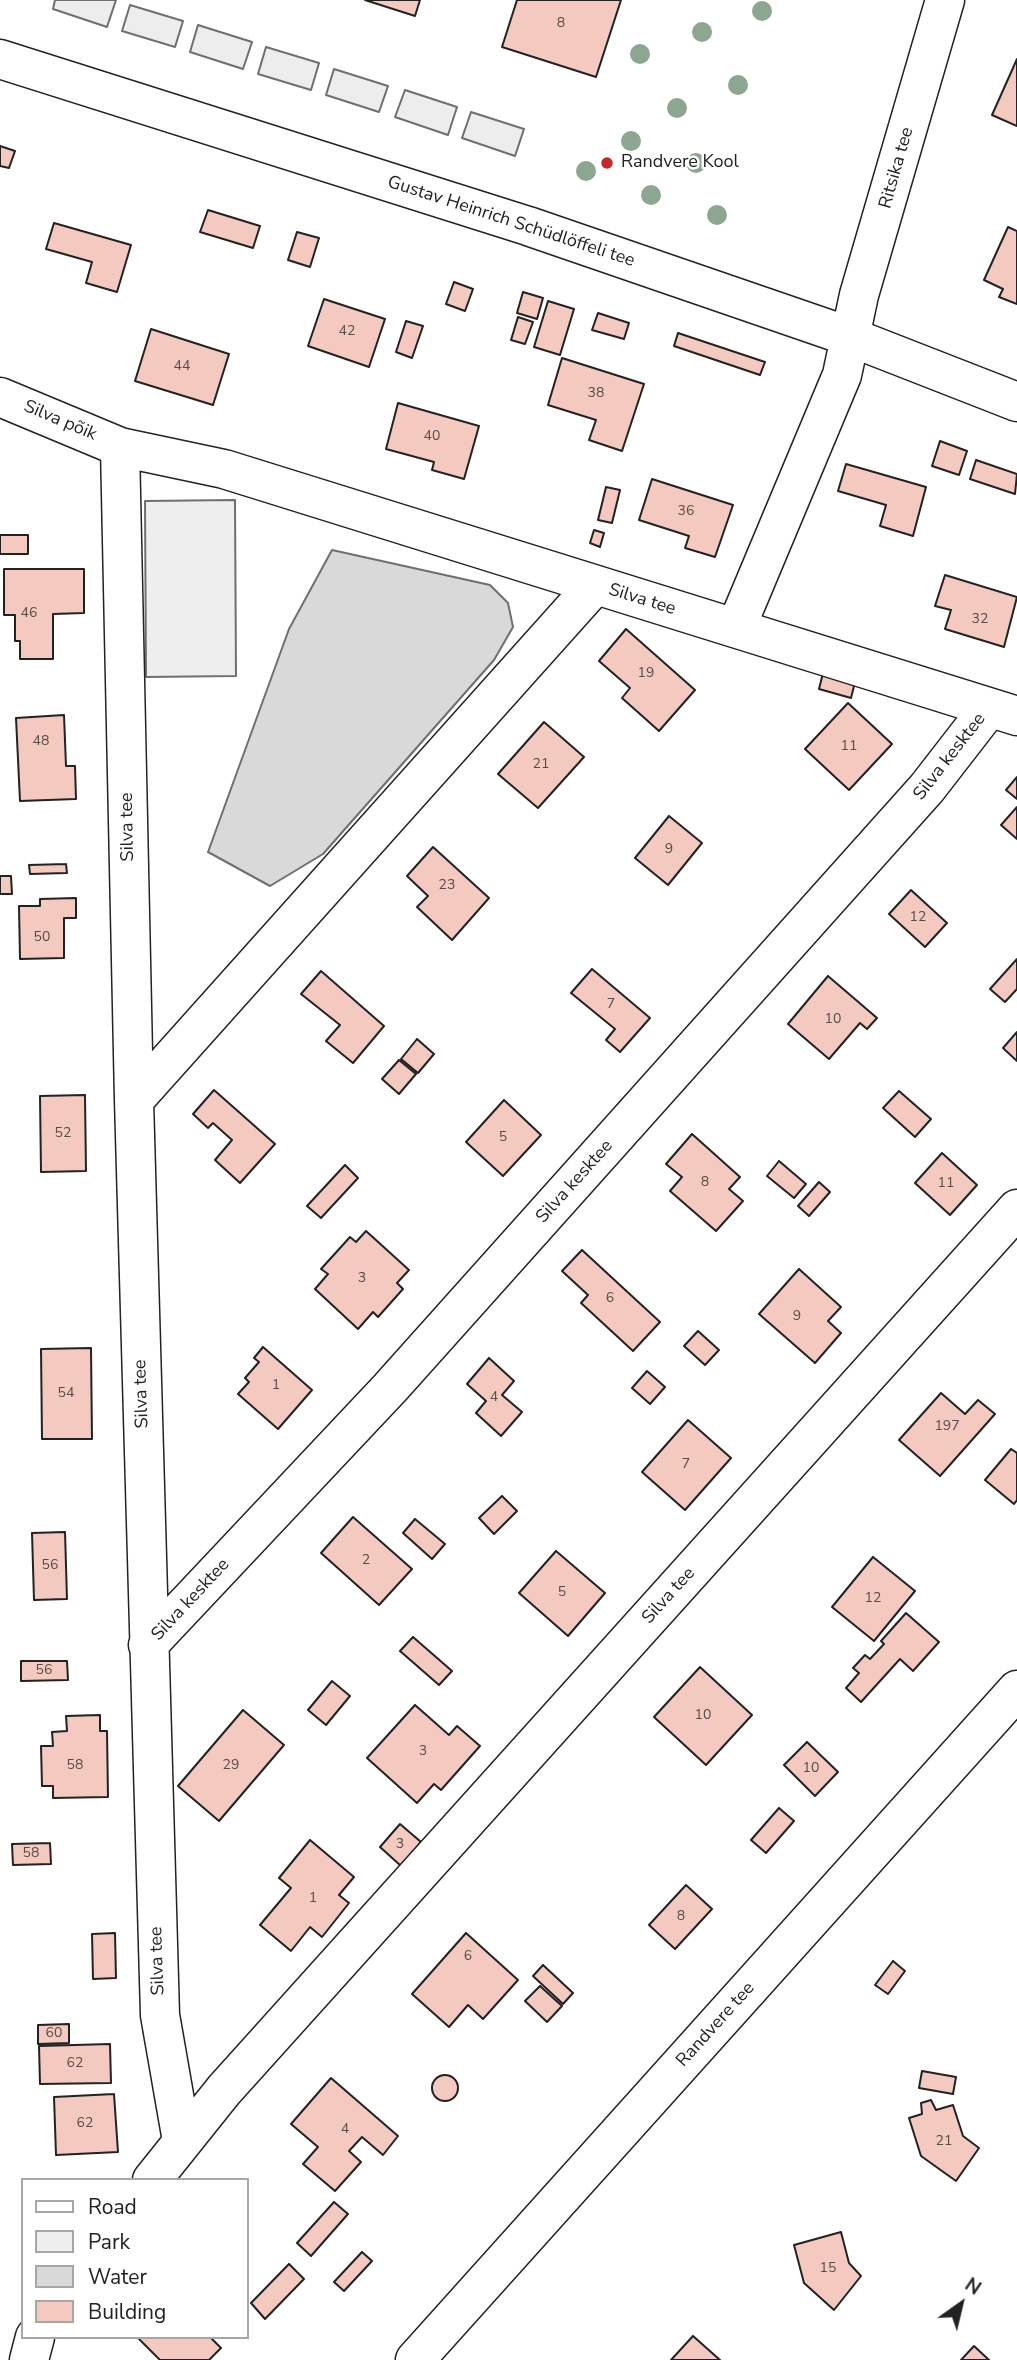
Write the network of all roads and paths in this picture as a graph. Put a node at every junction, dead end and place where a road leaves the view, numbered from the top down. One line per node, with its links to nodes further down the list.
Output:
1 (945, 0): 3 (street, Ritsika tee)
2 (0, 59): 3 (street, Gustav Heinrich Schüdlöffeli tee)
3 (848, 336): 5 (street, Gustav Heinrich Schüdlöffeli tee); 8 (street, Ritsika tee)
4 (0, 397): 6 (street, Silva põik)
5 (1017, 402)
6 (120, 447): 7 (street, Silva tee); 10 (street, Silva tee)
7 (596, 586): 8 (street, Silva tee); 10 (street)
8 (736, 628): 9 (street, Silva tee)
9 (1003, 712): 12 (street, Silva kesktee)
10 (134, 1100): 12 (street, Silva tee)
11 (1017, 1209): 14 (street, Silva tee)
12 (148, 1645): 14 (street, Silva tee)
13 (1017, 1690): 18 (street, Randvere tee)
14 (182, 2141): 15 (street, Silva tee)
15 (154, 2178)
16 (34, 2339): 17 (street)
17 (29, 2360)
18 (415, 2360)

